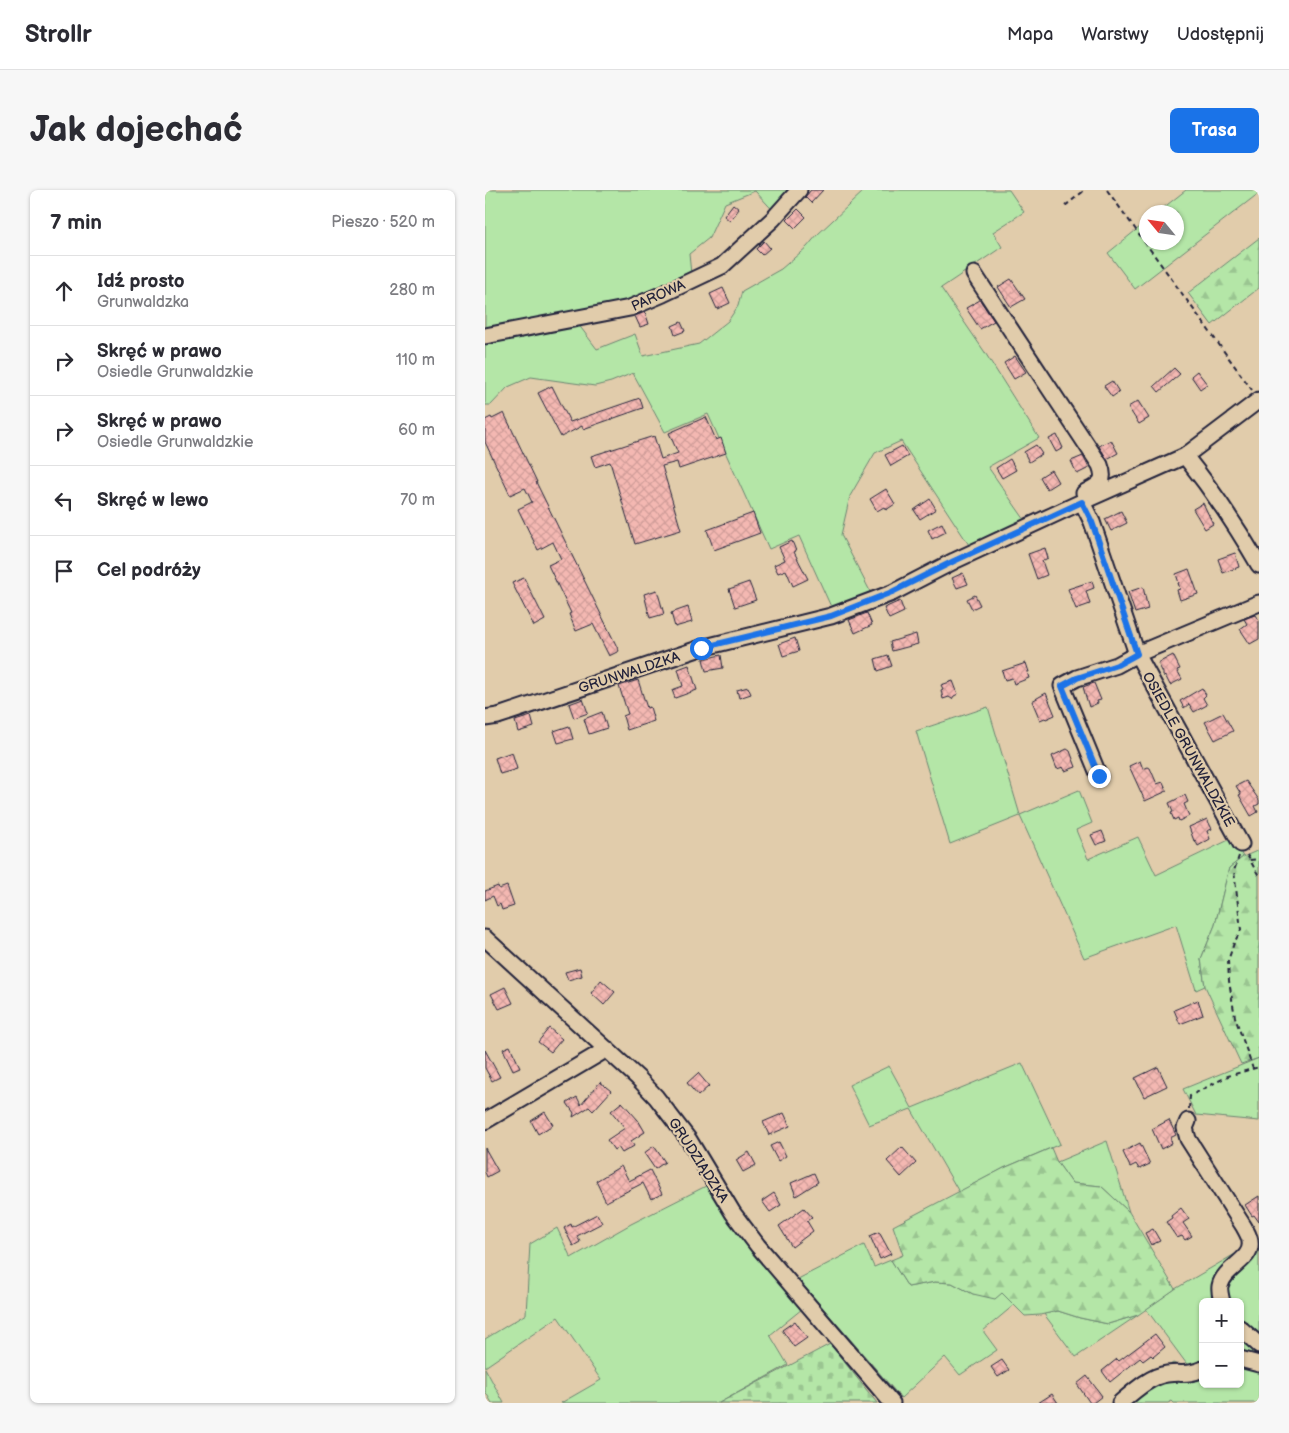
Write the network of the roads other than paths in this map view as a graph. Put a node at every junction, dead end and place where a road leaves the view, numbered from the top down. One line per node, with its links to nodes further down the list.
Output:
1 (799, 190): 3 (street, PAROWA)
2 (974, 274): 6 (street)
3 (485, 336)
4 (1256, 396): 5 (street, GRUNWALDZKA)
5 (1185, 456): 6 (street, GRUNWALDZKA); 7 (street)
6 (1080, 503): 9 (street, OSIEDLE GRUNWALDZKIE); 10 (street, GRUNWALDZKA)
7 (1259, 565)
8 (1259, 603): 9 (street, OSIEDLE GRUNWALDZKIE)
9 (1137, 654): 11 (street, OSIEDLE GRUNWALDZKIE); 12 (street, OSIEDLE GRUNWALDZKIE)
10 (485, 718)
11 (1099, 776)
12 (1241, 844)
13 (485, 938): 14 (street, GRUDZIĄDZKA)
14 (607, 1049): 15 (street); 23 (street, GRUDZIĄDZKA)
15 (485, 1120)
16 (1189, 1120): 17 (street)
17 (1221, 1298)
18 (1244, 1332): 19 (street)
19 (1259, 1346)
20 (1244, 1360): 21 (street)
21 (1259, 1364)
22 (1199, 1371): 24 (street)
23 (892, 1403)
24 (1120, 1403)

